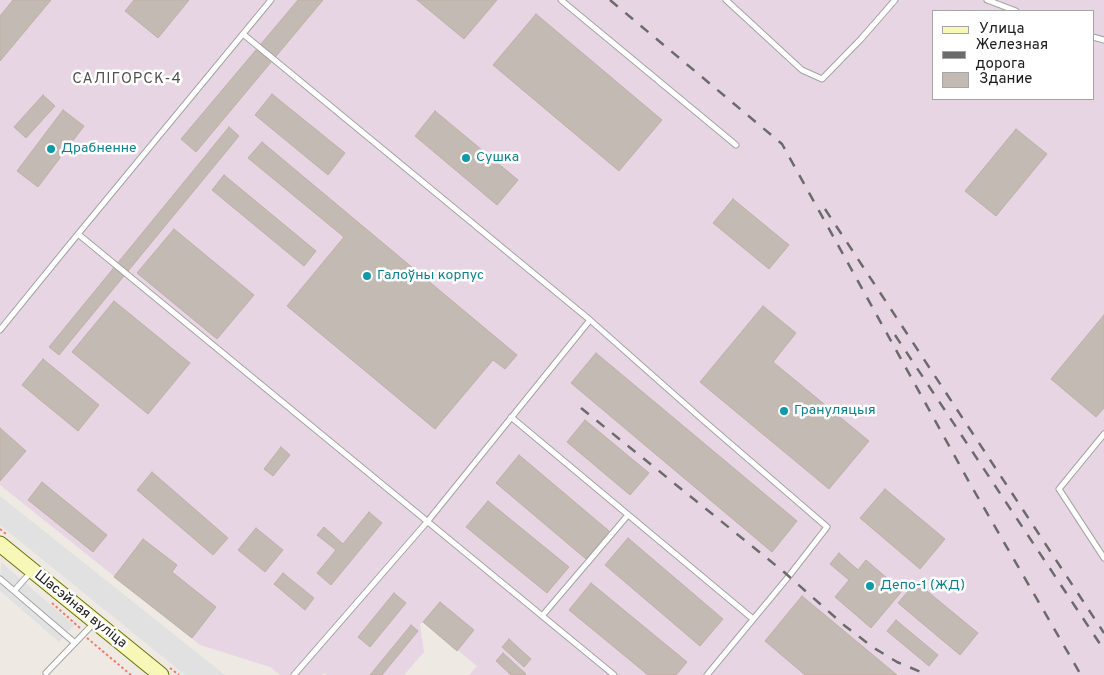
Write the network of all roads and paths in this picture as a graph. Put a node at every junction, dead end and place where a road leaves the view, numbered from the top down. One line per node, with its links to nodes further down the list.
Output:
1 (271, 0): 7 (lane)
2 (561, 0): 8 (lane)
3 (726, 0): 4 (lane)
4 (895, 0)
5 (987, 0): 6 (lane)
6 (1013, 10)
7 (242, 34): 9 (lane); 10 (lane)
8 (736, 145)
9 (78, 234): 11 (lane); 15 (lane)
10 (590, 320): 12 (lane); 23 (lane)
11 (0, 330)
12 (511, 418): 14 (lane); 15 (lane)
13 (1104, 434): 17 (lane)
14 (628, 515): 22 (lane); 23 (lane)
15 (427, 522): 22 (lane); 30 (lane)
16 (0, 544): 18 (main road, Шасэйная вуліца)
17 (1104, 558)
18 (32, 570): 20 (lane); 24 (main road, Шасэйная вуліца)
19 (0, 579): 20 (lane)
20 (14, 591): 26 (lane)
21 (47, 599): 25 (path)
22 (542, 616): 31 (lane)
23 (753, 619): 32 (lane)
24 (95, 622): 25 (lane); 29 (main road, Шасэйная вуліца)
25 (85, 633): 26 (lane); 28 (path)
26 (75, 643): 27 (lane)
27 (46, 673)
28 (131, 675)
29 (161, 675)
30 (294, 675)
31 (614, 675)
32 (707, 675)

